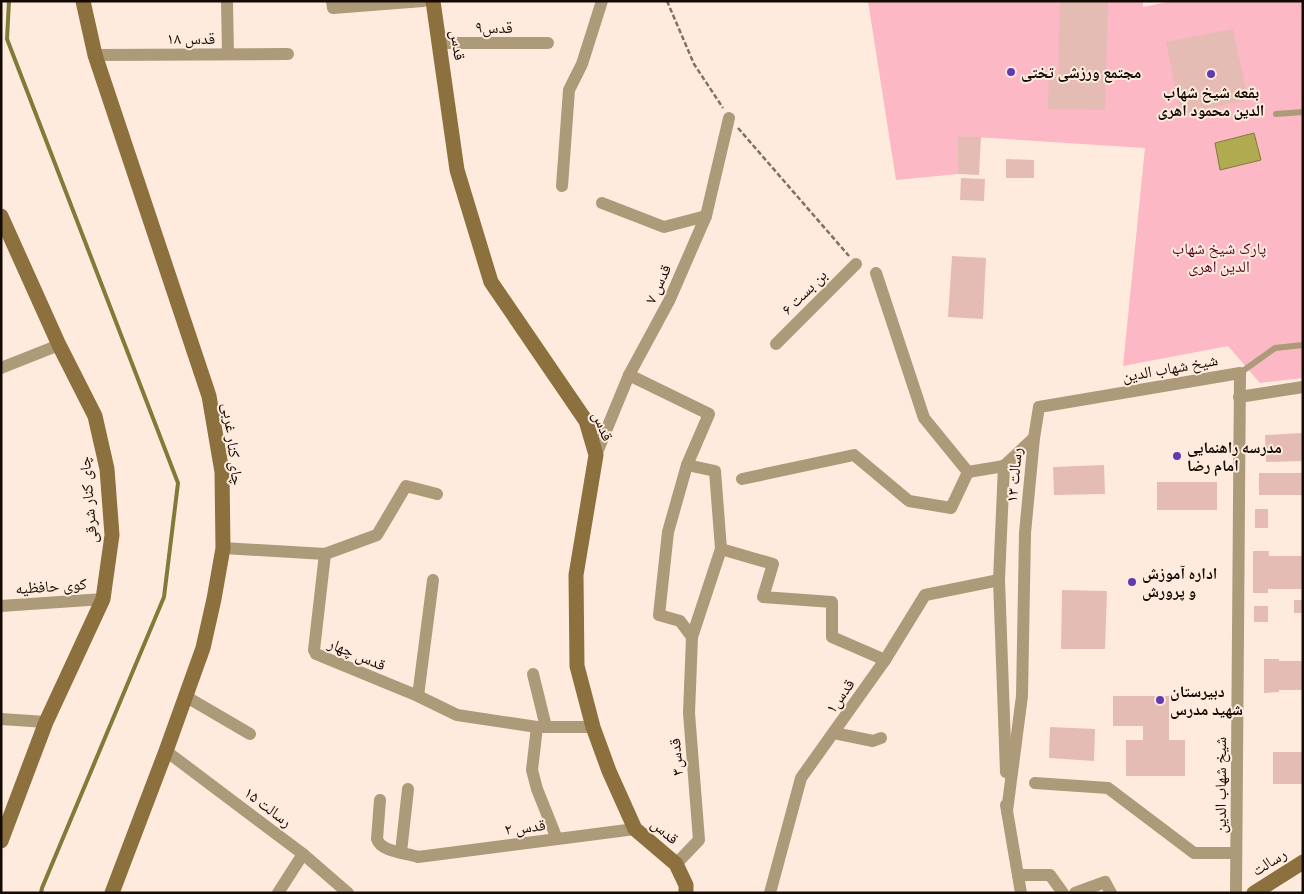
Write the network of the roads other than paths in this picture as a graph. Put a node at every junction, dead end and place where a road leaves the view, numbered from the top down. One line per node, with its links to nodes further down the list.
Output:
1 (83, 1): 11 (street, چای کنار غربی)
2 (227, 1): 9 (street)
3 (332, 1): 4 (street)
4 (423, 1)
5 (433, 1): 7 (street, قدس)
6 (602, 1): 15 (street)
7 (440, 43): 8 (street, قدس۹); 30 (street, قدس)
8 (548, 43)
9 (228, 54): 10 (street, قدس ۱۸); 11 (street, قدس ۱۸)
10 (288, 54)
11 (95, 55): 36 (street, چای کنار غربی)
12 (1303, 112): 13 (lane)
13 (1276, 114)
14 (729, 118): 18 (street, قدس ۷)
15 (562, 186)
16 (602, 203): 18 (street)
17 (1, 216): 22 (street, چای کنار شرقی)
18 (706, 216): 26 (street, قدس ۷)
19 (856, 264): 21 (street, بن بست ۶)
20 (876, 273): 33 (street)
21 (776, 344)
22 (59, 345): 24 (street); 41 (street, چای کنار شرقی)
23 (1303, 345): 25 (lane)
24 (1, 368)
25 (1240, 373): 28 (street, شیخ شهاب الدین); 29 (street, شیخ شهاب الدین)
26 (629, 375): 30 (street, قدس ۷); 31 (street)
27 (1303, 387): 28 (street)
28 (1239, 397): 64 (street, شیخ شهاب الدین)
29 (1034, 438): 32 (street, رسالت ۱۳); 59 (street, رسالت ۱۳)
30 (596, 456): 51 (street, قدس)
31 (687, 465): 37 (street, قدس۳); 43 (street)
32 (1004, 466): 33 (street); 40 (street, رسالت ۱۳)
33 (968, 472): 34 (street)
34 (742, 480)
35 (437, 494): 38 (street)
36 (223, 548): 38 (street); 46 (street, چای کنار غربی)
37 (721, 549): 43 (street, قدس۳); 44 (street)
38 (325, 554): 47 (street, قدس چهار)
39 (433, 580): 47 (street)
40 (999, 580): 44 (street, قدس۱); 59 (street, رسالت ۱۳)
41 (103, 599): 42 (street, کوی حافظیه); 49 (street, چای کنار شرقی)
42 (1, 606)
43 (692, 637): 67 (street, قدس۳)
44 (885, 660): 52 (street, قدس۱)
45 (532, 674): 50 (street)
46 (186, 696): 53 (street); 55 (street, چای کنار غربی)
47 (418, 696): 50 (street, قدس چهار)
48 (1, 720): 49 (street)
49 (46, 722): 62 (street, چای کنار شرقی)
50 (542, 727): 51 (street, قدس چهار); 61 (street)
51 (593, 727): 60 (street, قدس)
52 (834, 733): 54 (street); 73 (street, قدس۱)
53 (250, 734)
54 (881, 738)
55 (166, 751): 65 (street, رسالت ۱۵); 69 (street, چای کنار غربی)
56 (1035, 783): 64 (street)
57 (408, 789): 63 (street)
58 (380, 800): 63 (street)
59 (1007, 812): 68 (street, رسالت ۱۳)
60 (635, 829): 61 (street, قدس ۲); 67 (street, قدس)
61 (557, 839): 63 (street, قدس ۲)
62 (1, 841)
63 (401, 852)
64 (1236, 853): 78 (street, شیخ شهاب الدین)
65 (303, 854): 70 (street); 71 (street, رسالت ۱۵)
66 (1303, 862): 79 (street, رسالت)
67 (676, 864): 72 (street, قدس)
68 (1018, 875): 74 (street, رسالت ۱۳); 75 (street)
69 (112, 893)
70 (278, 893)
71 (348, 893)
72 (686, 893)
73 (770, 893)
74 (1021, 893)
75 (1063, 893)
76 (1075, 893): 77 (street)
77 (1111, 893)
78 (1236, 893)
79 (1254, 893)

